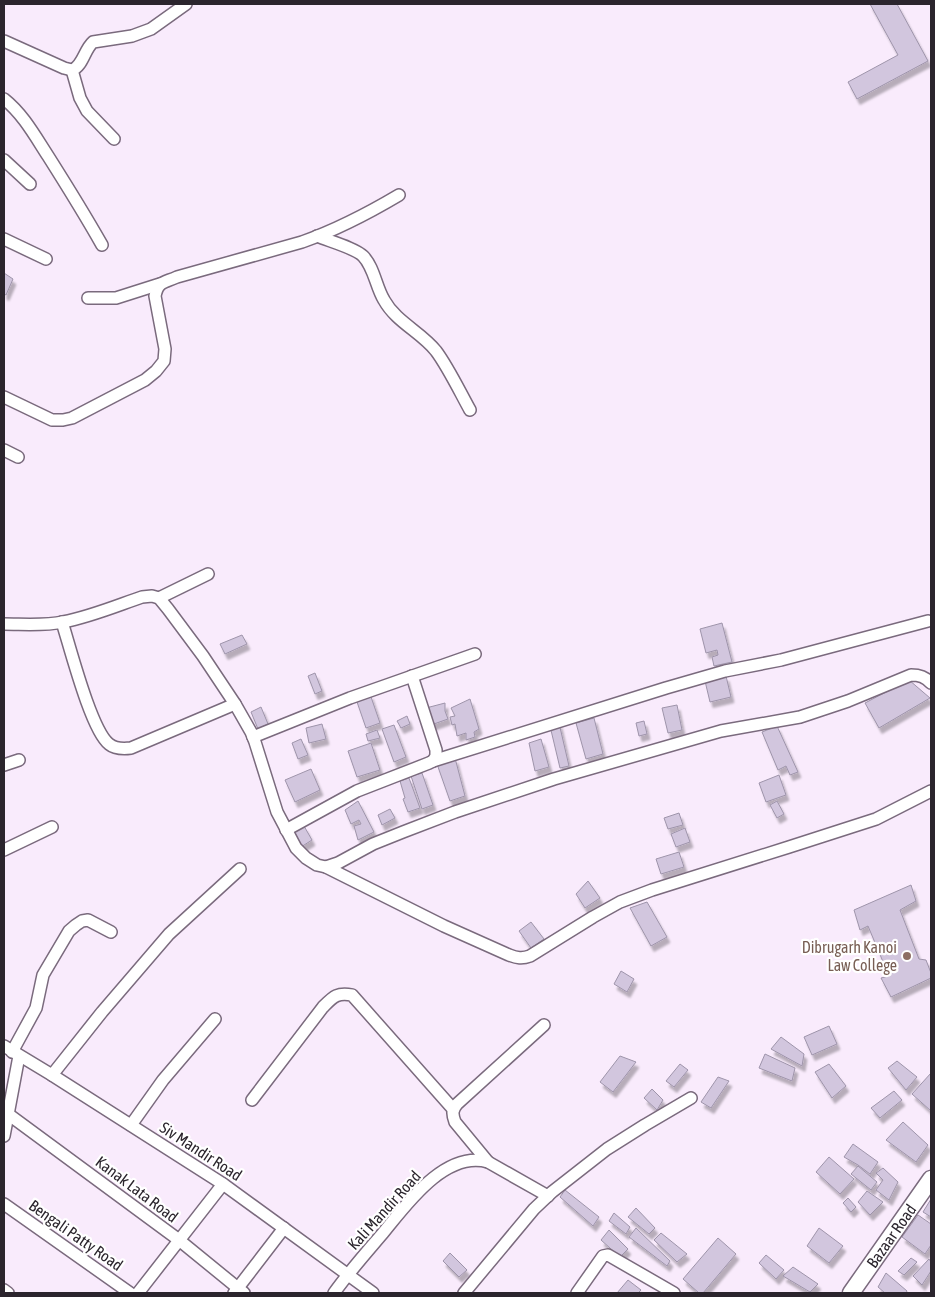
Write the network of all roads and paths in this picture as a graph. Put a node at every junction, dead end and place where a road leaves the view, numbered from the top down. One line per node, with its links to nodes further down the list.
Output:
1 (186, 4): 3 (street)
2 (4, 41): 3 (street)
3 (72, 70): 5 (street)
4 (4, 99): 11 (street)
5 (114, 139)
6 (4, 160): 7 (street)
7 (30, 184)
8 (398, 195): 9 (street)
9 (318, 236): 13 (street); 16 (street)
10 (4, 239): 12 (street)
11 (102, 245)
12 (46, 259)
13 (160, 284): 14 (street); 15 (street)
14 (88, 298)
15 (4, 397)
16 (470, 410)
17 (4, 450): 18 (street)
18 (18, 457)
19 (208, 574): 20 (street)
20 (159, 598): 22 (street); 27 (street)
21 (928, 621): 30 (street)
22 (62, 622): 23 (street); 27 (street)
23 (4, 624)
24 (475, 654): 25 (street)
25 (412, 676): 28 (street); 30 (street)
26 (931, 683): 36 (street)
27 (234, 704): 28 (street)
28 (252, 737): 34 (street)
29 (19, 760): 31 (street)
30 (433, 761): 34 (street)
31 (4, 765)
32 (931, 791): 36 (street)
33 (52, 827): 35 (street)
34 (286, 830): 36 (street)
35 (4, 850)
36 (326, 867)
37 (240, 869): 42 (street)
38 (111, 932): 41 (street)
39 (215, 1019): 47 (street)
40 (544, 1025): 45 (street)
41 (12, 1051): 42 (street, Siv Mandir Road); 46 (street)
42 (52, 1075): 47 (street, Siv Mandir Road)
43 (691, 1098): 52 (street)
44 (252, 1100): 45 (street)
45 (453, 1110): 49 (street)
46 (8, 1114): 48 (street); 55 (street, Kanak Lata Road)
47 (131, 1125): 51 (street, Siv Mandir Road)
48 (4, 1136)
49 (488, 1162): 52 (street, Kali Mandir Road); 56 (street, Kali Mandir Road)
50 (929, 1182): 67 (street, Bazaar Road)
51 (223, 1184): 54 (street, Siv Mandir Road); 55 (street)
52 (548, 1196): 64 (street)
53 (4, 1204): 60 (street, Bengali Patty Road)
54 (284, 1228): 56 (street, Siv Mandir Road); 58 (street)
55 (180, 1240): 58 (street, Kanak Lata Road); 61 (street)
56 (348, 1274): 62 (street, Kali Mandir Road); 63 (street, Siv Mandir Road)
57 (4, 1290): 59 (street)
58 (239, 1292)
59 (8, 1293)
60 (130, 1293)
61 (138, 1293)
62 (334, 1293)
63 (374, 1293)
64 (464, 1293)
65 (577, 1293): 66 (street)
66 (674, 1293)
67 (851, 1293)

